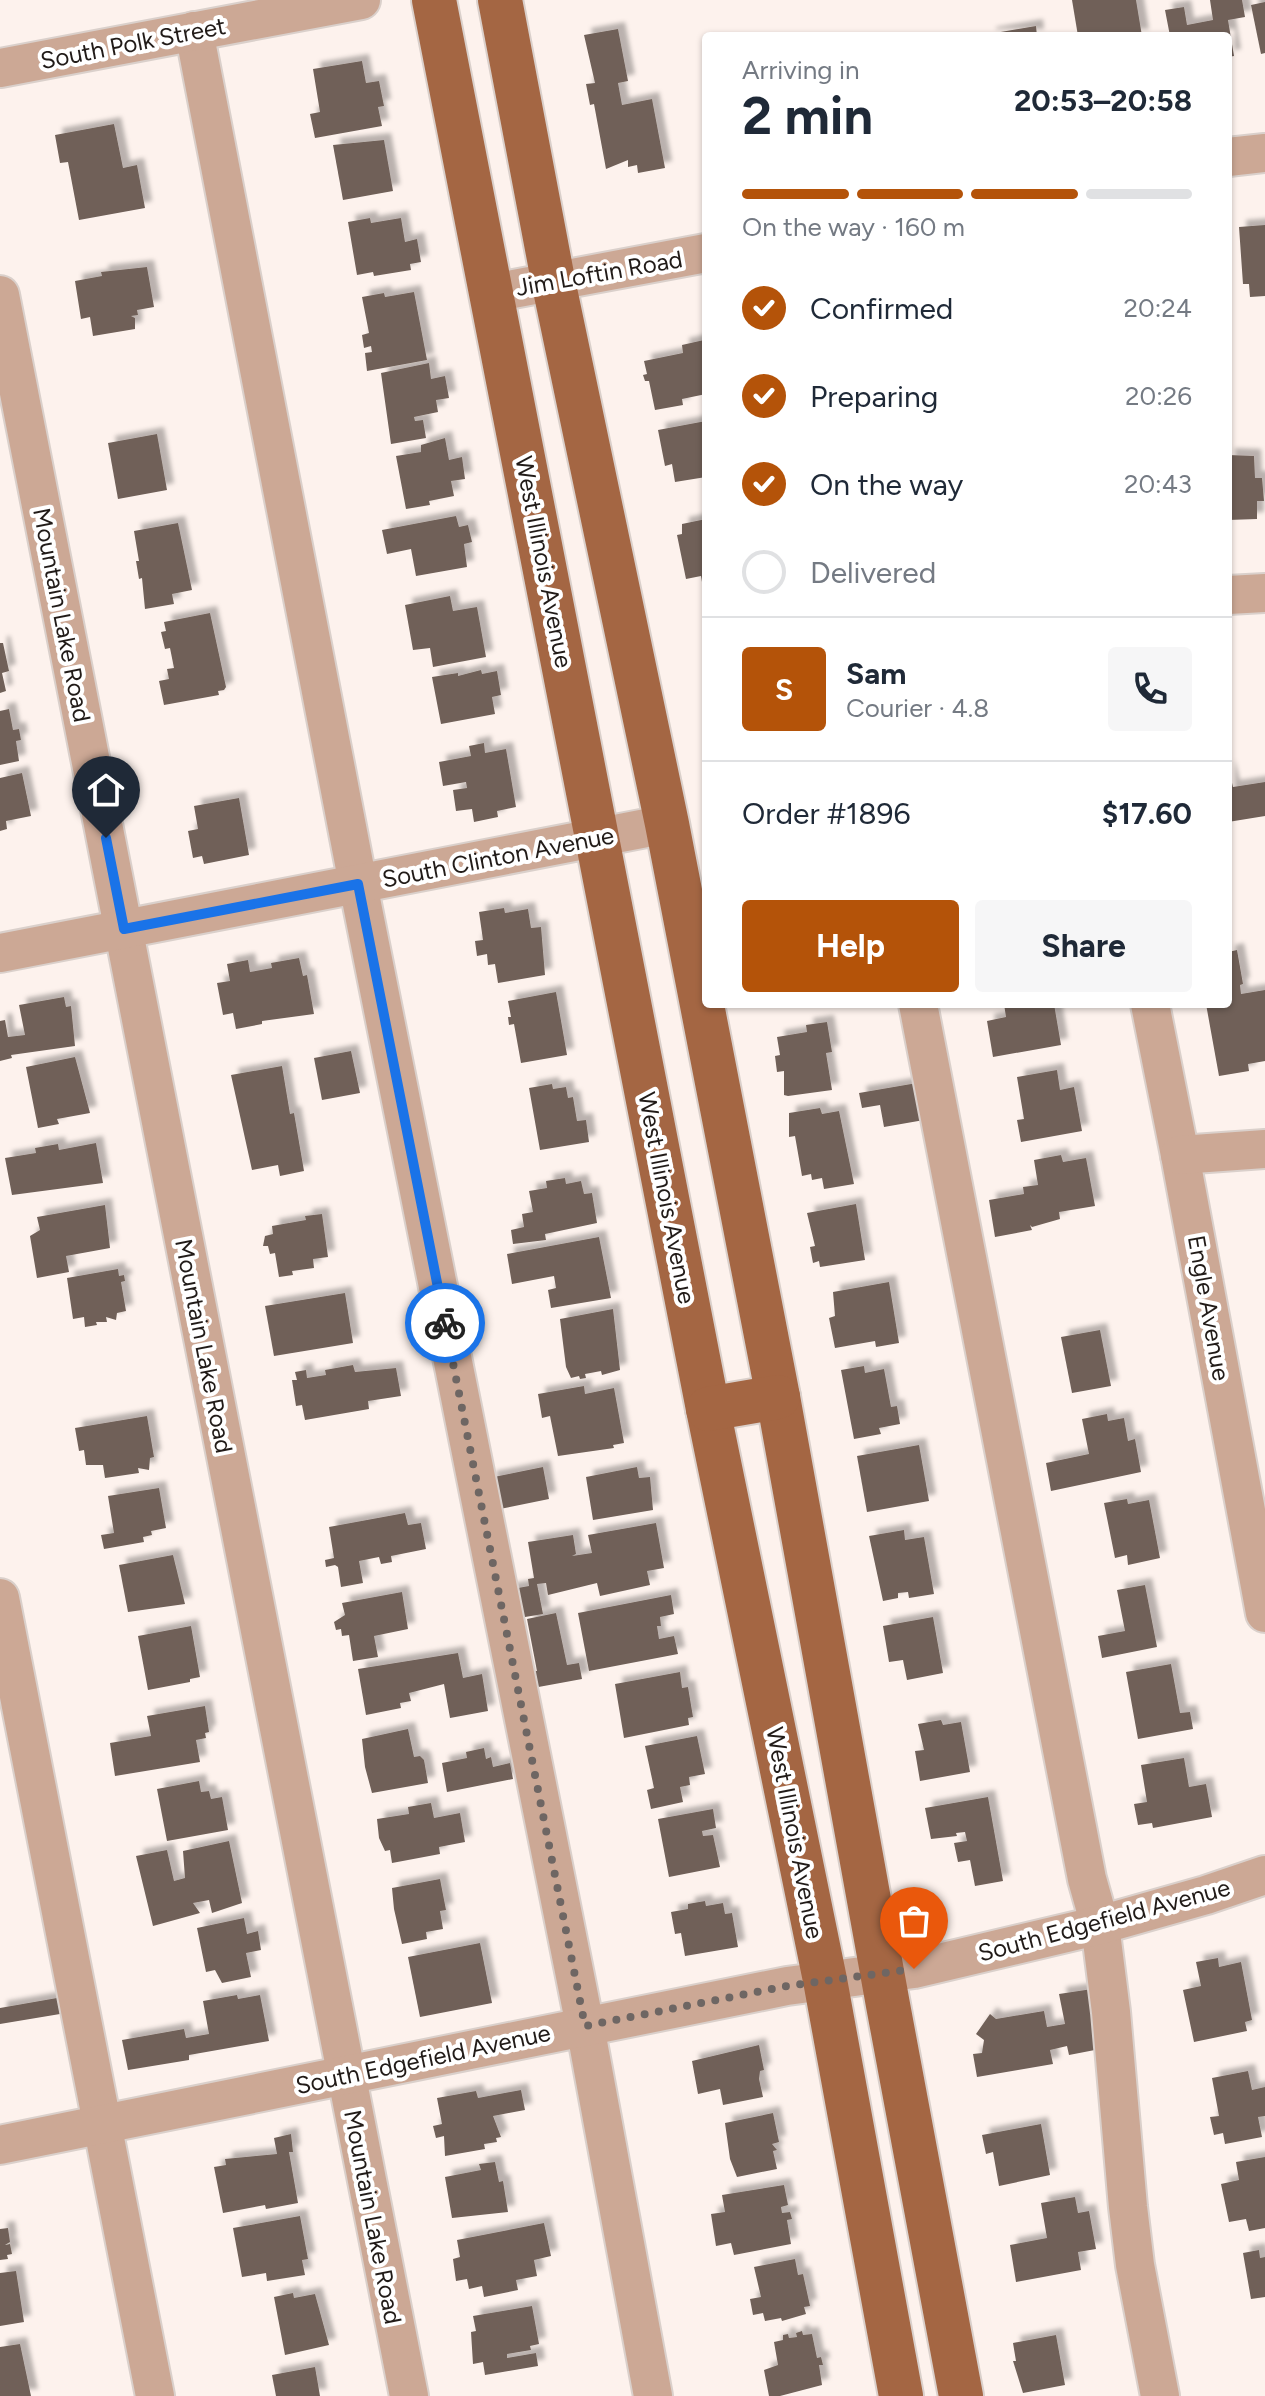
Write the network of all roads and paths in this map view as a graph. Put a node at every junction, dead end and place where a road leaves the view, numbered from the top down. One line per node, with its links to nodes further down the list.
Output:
1 (361, 0): 4 (street, South Polk Street)
2 (434, 0): 10 (main road, West Illinois Avenue)
3 (500, 0): 9 (main road)
4 (194, 31): 5 (street, South Polk Street); 16 (street)
5 (0, 68)
6 (1265, 153): 7 (street)
7 (1232, 157)
8 (702, 254): 9 (street, Jim Loftin Road)
9 (553, 280): 10 (street, Jim Loftin Road); 14 (main road)
10 (492, 293): 15 (main road, West Illinois Avenue)
11 (0, 295): 17 (street, Mountain Lake Road)
12 (1265, 593): 13 (street)
13 (1232, 595)
14 (667, 824): 15 (street, South Clinton Avenue); 19 (main road)
15 (597, 837): 16 (street, South Clinton Avenue); 26 (main road, West Illinois Avenue)
16 (358, 884): 17 (street, South Clinton Avenue); 33 (street)
17 (124, 929): 18 (street, South Clinton Avenue); 34 (street, Mountain Lake Road)
18 (0, 953)
19 (702, 1005)
20 (703, 1008): 25 (main road)
21 (919, 1008): 30 (street)
22 (1151, 1008): 24 (street, Engle Avenue)
23 (1265, 1149): 24 (street)
24 (1180, 1155): 28 (street, Engle Avenue)
25 (778, 1397): 26 (main road); 31 (main road)
26 (708, 1409): 32 (main road, West Illinois Avenue)
27 (0, 1598): 35 (street)
28 (1265, 1613)
29 (1265, 1875): 30 (street, South Edgefield Avenue)
30 (1100, 1925): 31 (street, South Edgefield Avenue); 42 (street)
31 (883, 1972): 32 (street, South Edgefield Avenue); 41 (main road)
32 (825, 1980): 33 (street, South Edgefield Avenue); 40 (main road, West Illinois Avenue)
33 (585, 2026): 34 (street, South Edgefield Avenue); 39 (street)
34 (345, 2075): 35 (street, South Edgefield Avenue); 38 (street, Mountain Lake Road)
35 (103, 2124): 36 (street, South Edgefield Avenue); 37 (street)
36 (0, 2145)
37 (155, 2396)
38 (409, 2396)
39 (653, 2396)
40 (901, 2396)
41 (961, 2396)
42 (1160, 2396)

